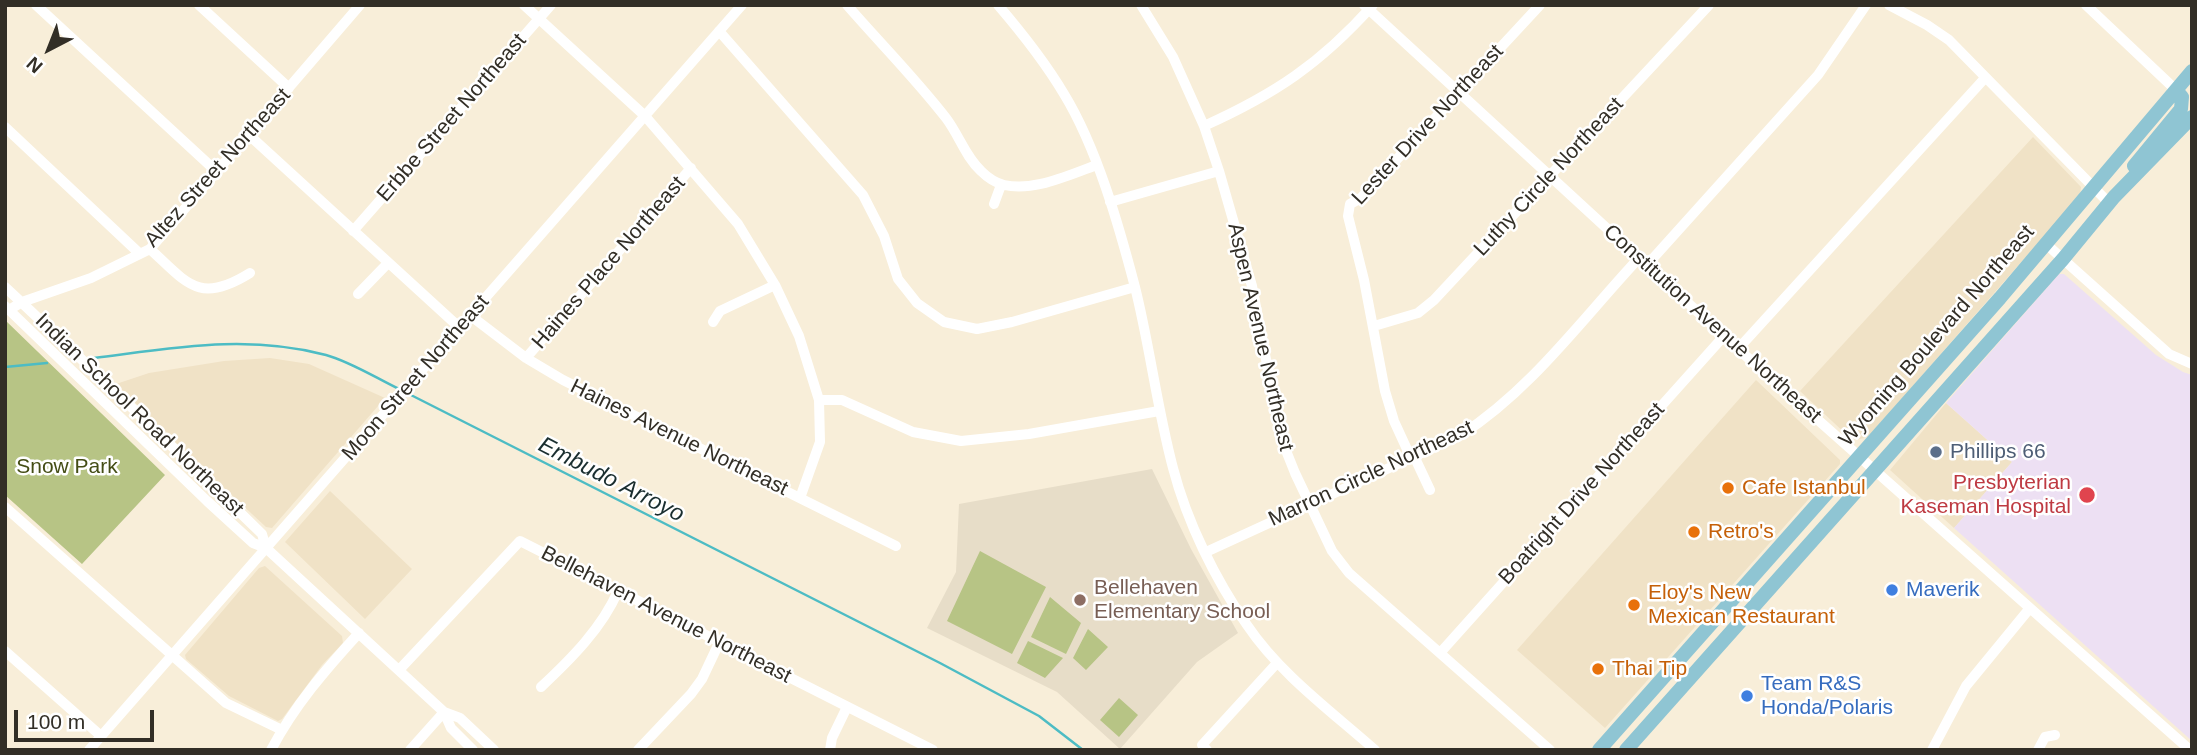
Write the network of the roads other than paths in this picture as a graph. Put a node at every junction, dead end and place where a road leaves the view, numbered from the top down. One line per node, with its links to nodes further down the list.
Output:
1 (36, 5): 31 (street)
2 (199, 5): 20 (street)
3 (360, 5): 20 (street, Altez Street Northeast)
4 (524, 5): 16 (street)
5 (551, 5): 16 (street, Erbbe Street Northeast)
6 (742, 5): 17 (street, Moon Street Northeast)
7 (847, 5): 33 (street)
8 (998, 5): 28 (street)
9 (1141, 5): 25 (street, Aspen Avenue Northeast)
10 (1540, 5): 22 (street, Lester Drive Northeast)
11 (1709, 5): 32 (street, Luthy Circle Northeast)
12 (1866, 5): 42 (street, Marron Circle Northeast)
13 (1889, 5): 19 (street)
14 (2086, 5): 21 (street)
15 (1369, 7): 22 (street, Constitution Avenue Northeast); 25 (street)
16 (539, 19): 23 (street); 38 (street, Erbbe Street Northeast)
17 (719, 31): 23 (street, Moon Street Northeast); 47 (street)
18 (2192, 71): 21 (main road, Wyoming Boulevard Northeast)
19 (1985, 78): 34 (street); 56 (street)
20 (289, 88): 27 (street, Altez Street Northeast)
21 (2176, 90): 34 (main road, Wyoming Boulevard Northeast); 35 (main road)
22 (1460, 94): 32 (street, Constitution Avenue Northeast); 53 (street, Lester Drive Northeast)
23 (645, 116): 29 (street); 51 (street, Moon Street Northeast)
24 (2192, 117): 35 (main road, Wyoming Boulevard Northeast)
25 (1204, 126): 30 (street, Aspen Avenue Northeast)
26 (5, 127): 40 (street)
27 (250, 135): 31 (street, Altez Street Northeast); 38 (street)
28 (1097, 165): 33 (street); 36 (street)
29 (691, 169): 45 (street); 57 (street, Haines Place Northeast)
30 (1219, 171): 36 (street); 66 (street, Aspen Avenue Northeast)
31 (217, 172): 40 (street, Altez Street Northeast)
32 (1550, 177): 42 (street, Constitution Avenue Northeast); 53 (street, Luthy Circle Northeast)
33 (1001, 185): 37 (street)
34 (2092, 187): 35 (street); 39 (main road, Wyoming Boulevard Northeast)
35 (2111, 200): 41 (main road, Wyoming Boulevard Northeast)
36 (1110, 202): 47 (street)
37 (994, 204)
38 (353, 231): 43 (street)
39 (2045, 243): 41 (street); 62 (main road, Wyoming Boulevard Northeast)
40 (144, 251): 44 (street); 49 (street, Altez Street Northeast)
41 (2063, 259): 58 (street); 63 (main road, Wyoming Boulevard Northeast)
42 (1643, 262): 55 (street, Constitution Avenue Northeast); 61 (street, Marron Circle Northeast)
43 (388, 263): 48 (street); 54 (street)
44 (250, 273)
45 (775, 285): 52 (street); 59 (street)
46 (5, 287): 49 (street, Indian School Road Northeast)
47 (1135, 287): 60 (street)
48 (358, 293)
49 (22, 302): 50 (street, Altez Street Northeast); 69 (street, Indian School Road Northeast)
50 (7, 308): 69 (street, Indian School Road Northeast)
51 (471, 316): 54 (street, Moon Street Northeast); 57 (street, Haines Avenue Northeast)
52 (713, 322)
53 (1374, 326): 61 (street, Lester Drive Northeast)
54 (460, 328): 69 (street, Moon Street Northeast)
55 (1724, 336): 56 (street, Constitution Avenue Northeast); 76 (street, Boatright Drive Northeast)
56 (1738, 349): 62 (street, Constitution Avenue Northeast)
57 (526, 358): 65 (street, Haines Avenue Northeast)
58 (2192, 364)
59 (819, 400): 60 (street); 65 (street)
60 (1159, 411): 70 (street)
61 (1413, 457): 64 (street, Lester Drive Northeast); 66 (street, Marron Circle Northeast)
62 (1859, 458): 63 (street, Constitution Avenue Northeast); 98 (main road, Wyoming Boulevard Northeast)
63 (1875, 471): 72 (street, Constitution Avenue Northeast); 99 (main road, Wyoming Boulevard Northeast)
64 (1430, 490)
65 (800, 498): 68 (street, Haines Avenue Northeast)
66 (1309, 504): 70 (street, Marron Circle Northeast); 76 (street, Aspen Avenue Northeast)
67 (5, 507): 77 (street)
68 (896, 546)
69 (267, 548): 73 (street, Indian School Road Northeast); 77 (street, Moon Street Northeast)
70 (1206, 552): 78 (street)
71 (618, 590): 74 (street, Bellehaven Avenue Northeast); 79 (street, Bellehaven Avenue Northeast); 80 (street)
72 (2030, 608): 87 (street); 101 (street, Constitution Avenue Northeast)
73 (359, 633): 79 (street, Indian School Road Northeast); 83 (street)
74 (720, 641): 81 (street, Bellehaven Avenue Northeast); 93 (street)
75 (5, 651): 85 (street)
76 (1440, 653): 97 (street, Aspen Avenue Northeast)
77 (171, 654): 83 (street); 85 (street, Moon Street Northeast)
78 (1277, 663): 86 (street); 96 (street)
79 (399, 670): 82 (street, Indian School Road Northeast)
80 (541, 687)
81 (847, 707): 94 (street); 95 (street, Bellehaven Avenue Northeast)
82 (444, 712): 90 (street); 91 (street, Indian School Road Northeast); 92 (street, Indian School Road Northeast)
83 (282, 730): 89 (street)
84 (2055, 735): 100 (street)
85 (101, 736): 88 (street, Moon Street Northeast)
86 (1204, 747)
87 (1936, 748)
88 (89, 750)
89 (271, 750)
90 (410, 750)
91 (473, 750)
92 (494, 750)
93 (638, 750)
94 (830, 750)
95 (933, 750)
96 (1375, 750)
97 (1550, 750)
98 (1599, 750)
99 (1626, 750)
100 (2038, 750)
101 (2190, 750)

